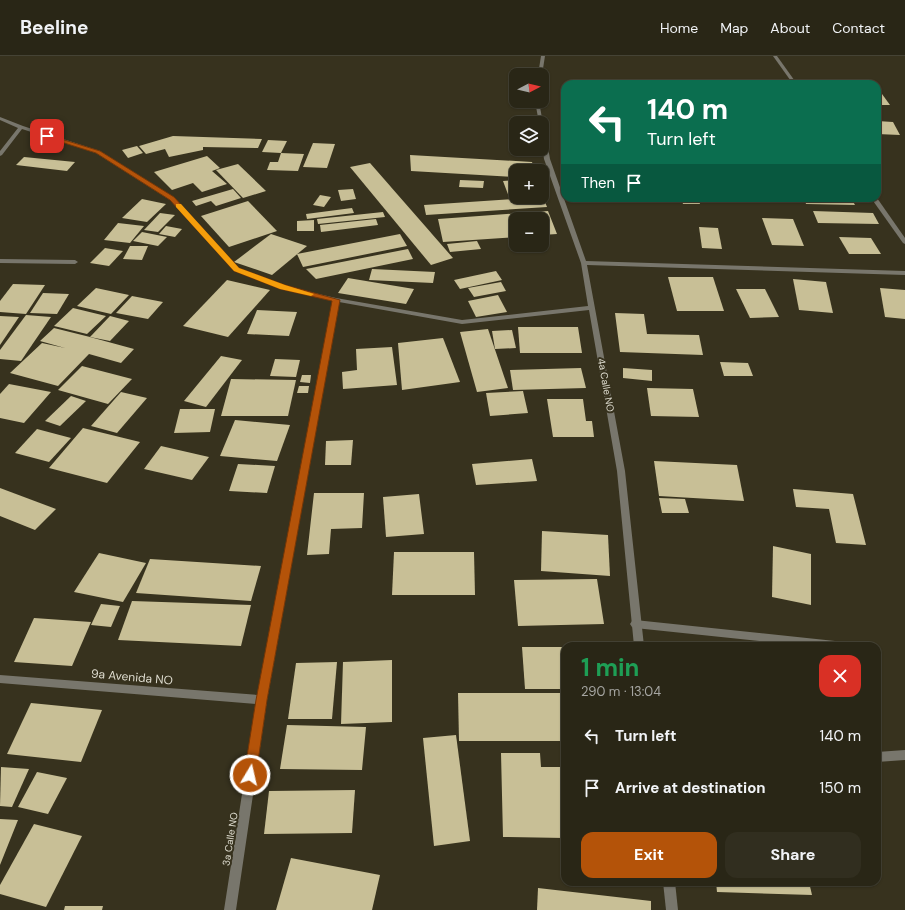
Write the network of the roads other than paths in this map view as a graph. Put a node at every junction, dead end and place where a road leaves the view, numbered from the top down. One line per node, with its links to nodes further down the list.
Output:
1 (543, 56): 3 (street)
2 (775, 56): 4 (street)
3 (541, 68)
4 (792, 80)
5 (0, 118): 6 (street)
6 (21, 127): 7 (street); 17 (street)
7 (0, 154)
8 (546, 156): 9 (street, 4a Calle NO)
9 (561, 198)
10 (562, 202): 15 (street, 4a Calle NO)
11 (877, 202): 12 (street)
12 (905, 242)
13 (0, 261): 14 (street)
14 (75, 262)
15 (584, 263): 16 (street); 18 (street, 4a Calle NO)
16 (905, 273)
17 (336, 300): 18 (street); 23 (street, 3a Calle NO)
18 (592, 308): 19 (street, 4a Calle NO)
19 (635, 624): 20 (street, 4a Calle NO); 21 (street)
20 (638, 642)
21 (806, 642)
22 (0, 679): 23 (street, 9a Avenida NO)
23 (262, 700): 27 (street, 3a Calle NO)
24 (905, 755): 25 (street)
25 (881, 757)
26 (669, 886): 28 (street)
27 (230, 910)
28 (672, 910)

